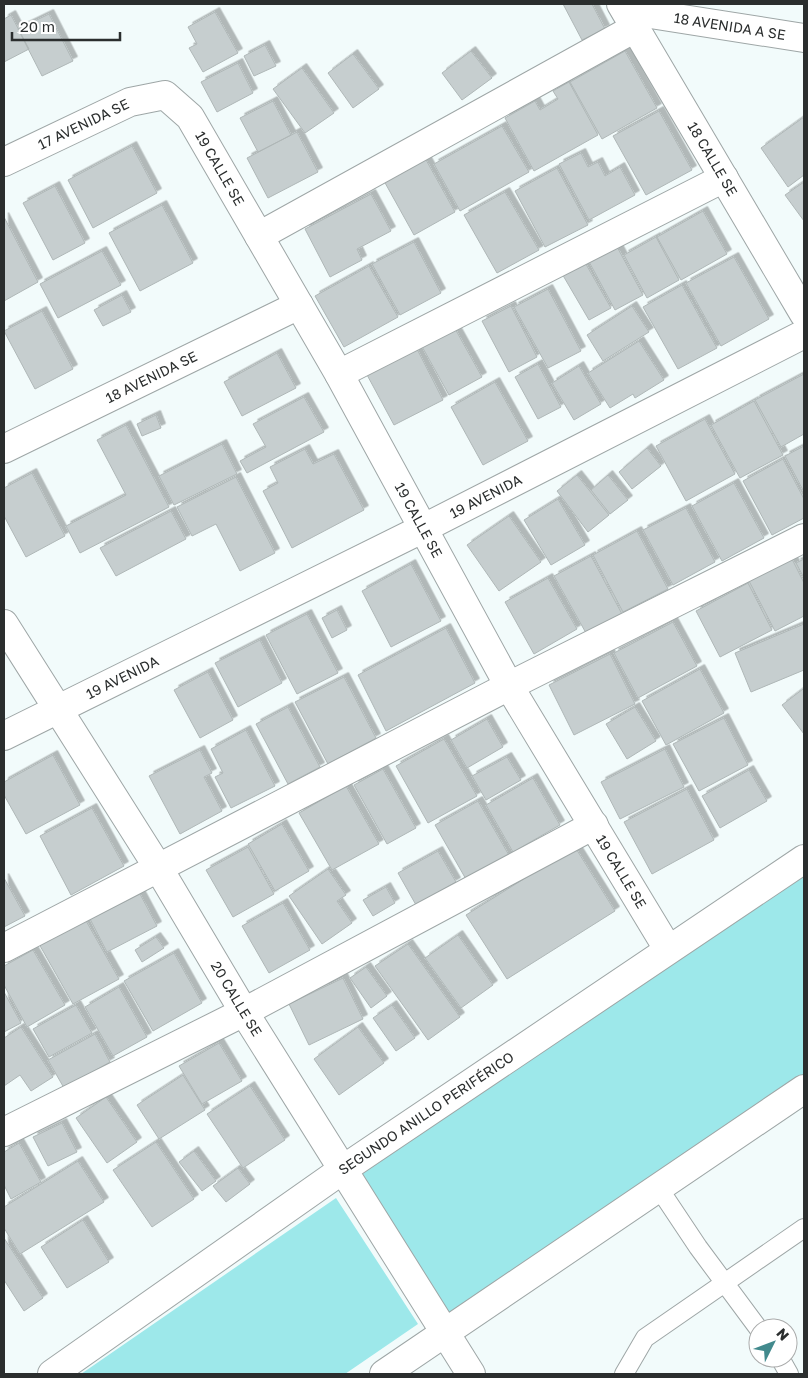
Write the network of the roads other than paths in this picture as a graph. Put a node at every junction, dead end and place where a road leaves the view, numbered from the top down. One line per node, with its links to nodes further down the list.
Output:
1 (627, 14): 2 (street, 18 AVENIDA A SE); 5 (street, 18 CALLE SE); 6 (street)
2 (804, 38)
3 (165, 95): 4 (street, 17 AVENIDA SE); 6 (street, 19 CALLE SE)
4 (4, 162)
5 (724, 178): 8 (street, 18 CALLE SE); 10 (street)
6 (259, 236): 7 (street, 19 CALLE SE)
7 (299, 305): 10 (street, 19 CALLE SE); 11 (street, 18 AVENIDA SE)
8 (804, 314)
9 (804, 334): 12 (street, 19 AVENIDA)
10 (339, 374): 12 (street, 19 CALLE SE)
11 (4, 449)
12 (424, 528): 15 (street, 19 CALLE SE); 16 (street, 19 AVENIDA)
13 (804, 538): 15 (street)
14 (4, 624): 16 (street, 20 CALLE SE)
15 (509, 686): 18 (street, 19 CALLE SE); 20 (street)
16 (57, 709): 17 (street, 19 AVENIDA); 20 (street, 20 CALLE SE)
17 (4, 736)
18 (594, 825): 22 (street, 19 CALLE SE); 23 (street)
19 (804, 858): 22 (street, SEGUNDO ANILLO PERIFÉRICO)
20 (160, 869): 21 (street); 23 (street, 20 CALLE SE)
21 (4, 948)
22 (668, 949): 26 (street, SEGUNDO ANILLO PERIFÉRICO)
23 (244, 1012): 25 (street); 26 (street, 20 CALLE SE)
24 (804, 1089): 27 (street)
25 (4, 1132)
26 (342, 1170): 31 (street, 20 CALLE SE); 32 (street, SEGUNDO ANILLO PERIFÉRICO)
27 (658, 1188): 29 (lane); 31 (street)
28 (804, 1228): 29 (lane)
29 (724, 1281): 30 (lane); 35 (lane)
30 (751, 1318)
31 (444, 1334): 33 (street); 34 (street, 20 CALLE SE)
32 (52, 1374)
33 (384, 1374)
34 (471, 1374)
35 (624, 1374)

